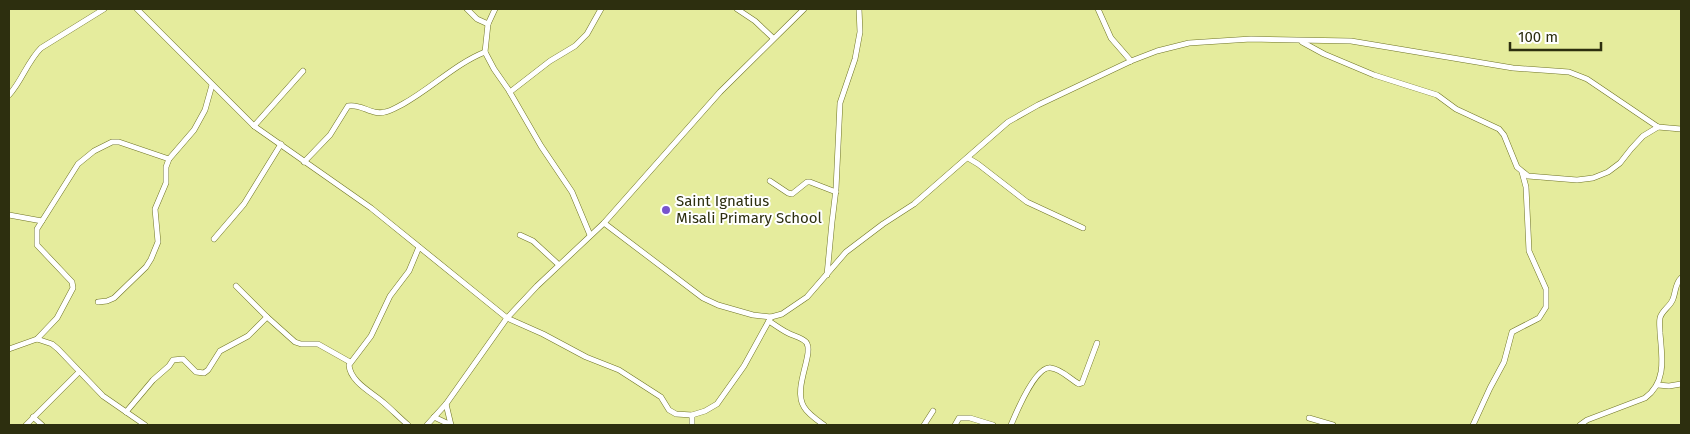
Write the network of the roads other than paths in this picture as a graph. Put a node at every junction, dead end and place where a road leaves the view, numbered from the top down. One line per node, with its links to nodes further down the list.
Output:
1 (104, 9): 18 (street)
2 (137, 9): 16 (street)
3 (467, 9): 10 (street)
4 (495, 9): 10 (street)
5 (601, 9): 17 (street)
6 (737, 9): 11 (street)
7 (804, 9): 11 (street)
8 (859, 9): 28 (street)
9 (1098, 9): 14 (street)
10 (488, 24): 13 (street)
11 (773, 38): 31 (street)
12 (1300, 40): 14 (street); 20 (street); 26 (street)
13 (485, 52): 17 (street); 25 (street)
14 (1130, 61): 23 (street)
15 (303, 71): 19 (street)
16 (212, 85): 19 (street); 24 (street)
17 (510, 92): 34 (street)
18 (9, 95)
19 (254, 126): 22 (street)
20 (1658, 127): 21 (street); 26 (street)
21 (1681, 129)
22 (281, 144): 25 (street); 35 (street)
23 (968, 158): 32 (street); 38 (street)
24 (169, 159): 30 (street); 41 (street)
25 (304, 162): 36 (street)
26 (1522, 172): 72 (street)
27 (770, 181): 28 (street)
28 (836, 192): 38 (street)
29 (9, 215): 30 (street)
30 (42, 221): 45 (street)
31 (604, 223): 34 (street); 44 (street)
32 (1083, 228)
33 (520, 235): 37 (street)
34 (590, 235): 37 (street)
35 (214, 239)
36 (419, 247): 43 (street); 48 (street)
37 (559, 265): 43 (street)
38 (827, 275): 44 (street)
39 (1681, 278): 51 (street)
40 (236, 286): 42 (street)
41 (98, 302)
42 (267, 317): 48 (street); 54 (street)
43 (507, 318): 52 (street); 55 (street)
44 (770, 319): 55 (street); 66 (street)
45 (37, 339): 47 (street); 49 (street)
46 (1097, 342): 70 (street)
47 (9, 349)
48 (350, 362): 62 (street)
49 (79, 372): 54 (street); 56 (street)
50 (1681, 384): 51 (street)
51 (1658, 385): 74 (street)
52 (446, 404): 57 (street); 64 (street)
53 (933, 411): 67 (street)
54 (126, 412): 61 (street)
55 (692, 415): 65 (street)
56 (33, 417): 59 (street); 60 (street)
57 (434, 417): 63 (street); 64 (street)
58 (1309, 418): 71 (street)
59 (26, 425)
60 (42, 425)
61 (145, 425)
62 (408, 425)
63 (427, 425)
64 (451, 425)
65 (692, 425)
66 (824, 425)
67 (924, 425)
68 (956, 425): 69 (street)
69 (993, 425)
70 (1012, 425)
71 (1333, 425)
72 (1474, 425): 73 (street)
73 (1481, 425)
74 (1580, 425)

